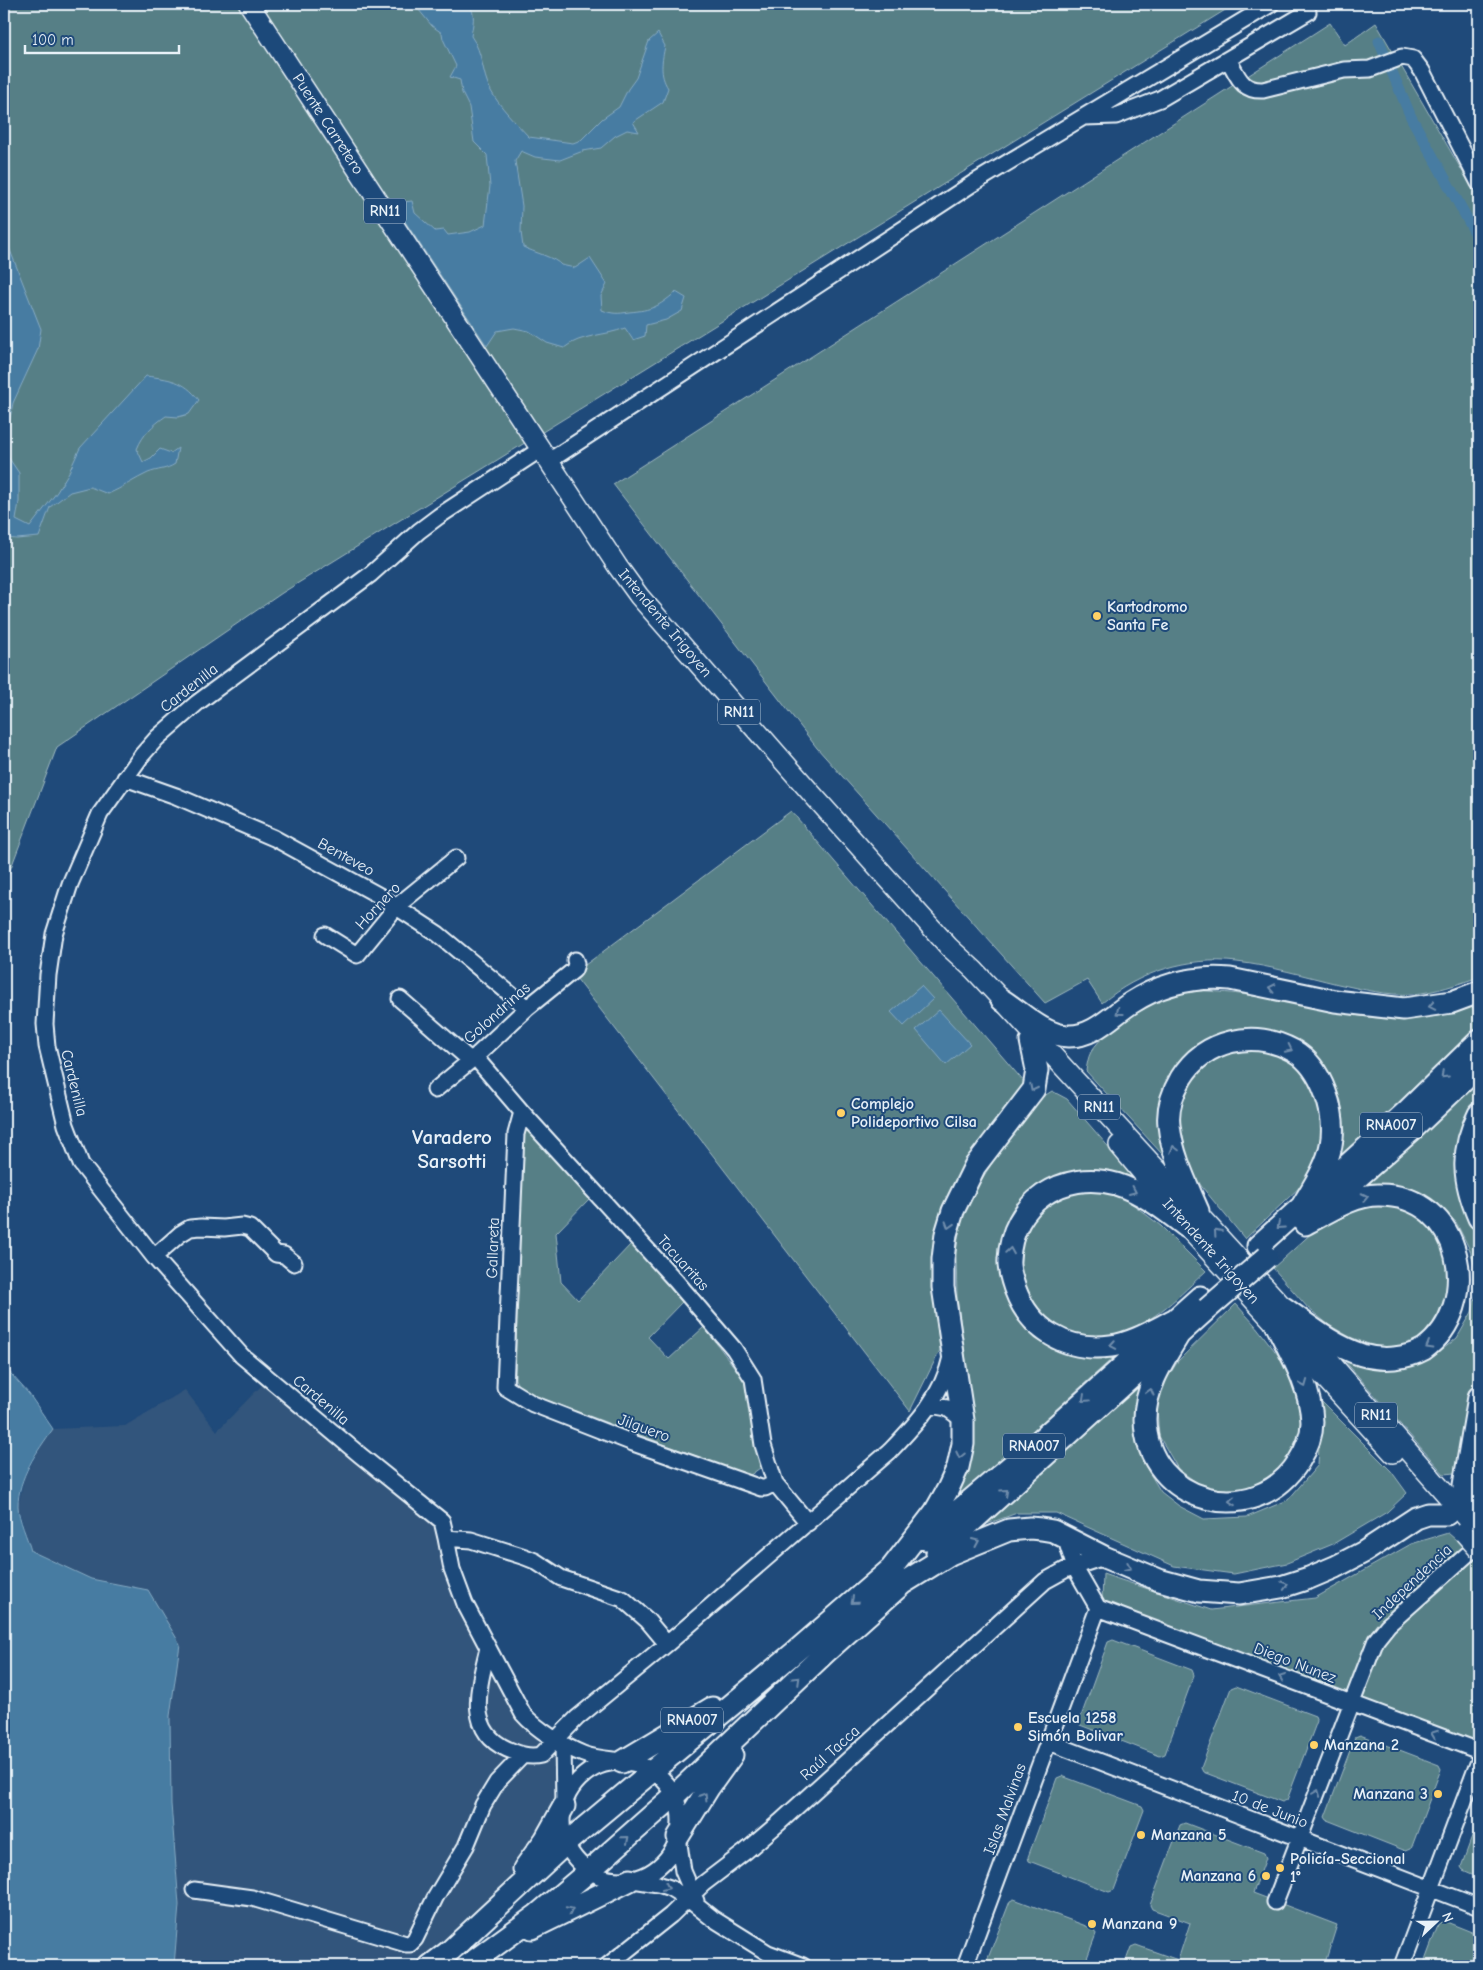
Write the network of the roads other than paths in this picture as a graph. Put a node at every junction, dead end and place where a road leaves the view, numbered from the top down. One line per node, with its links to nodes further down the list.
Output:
1 (249, 4): 7 (main road, Puente Carretero / RN11)
2 (1271, 4): 5 (street, Cardenilla)
3 (1308, 12): 4 (street)
4 (1228, 59): 5 (street); 6 (street)
5 (1082, 118): 8 (street, Cardenilla)
6 (1479, 183)
7 (522, 419): 8 (main road, Intendente Irigoyen / RN11)
8 (545, 455): 9 (street, Cardenilla); 13 (main road, Intendente Irigoyen / RN11)
9 (125, 778): 11 (street, Benteveo); 29 (street, Cardenilla)
10 (456, 858): 11 (street, Hornero)
11 (397, 906): 12 (street, Hornero); 18 (street, Benteveo)
12 (325, 935)
13 (949, 946): 17 (main road, Intendente Irigoyen / RN11); 19 (main road, Intendente Irigoyen / RN11)
14 (575, 960): 18 (street, Golondrinas)
15 (1479, 992): 17 (highway, one-way to 17)
16 (400, 998): 21 (street, Tacuaritas)
17 (1002, 1000): 28 (main road, Intendente Irigoyen / RN11)
18 (527, 1008): 21 (street, Golondrinas)
19 (1031, 1041): 28 (main road, Intendente Irigoyen / RN11); 33 (highway, one-way to 33)
20 (1479, 1041): 26 (highway, RNA007, one-way to 26)
21 (473, 1058): 23 (street, Golondrinas); 24 (street, Tacuaritas)
22 (1479, 1066): 26 (highway, RNA007)
23 (435, 1090)
24 (522, 1112): 34 (street, Gallareta); 38 (street, Tacuaritas)
25 (1479, 1114): 27 (highway)
26 (1303, 1215): 28 (highway, one-way to 26); 31 (highway, one-way to 31); 32 (highway, RNA007, bridge)
27 (1479, 1218)
28 (1192, 1219): 31 (main road, Intendente Irigoyen / RN11); 32 (highway, one-way to 28)
29 (154, 1257): 30 (street); 43 (street, Cardenilla)
30 (294, 1263)
31 (1280, 1316): 32 (highway, one-way to 32); 39 (main road, Intendente Irigoyen / RN11); 41 (main road, Intendente Irigoyen / RN11)
32 (1176, 1328): 48 (highway, RNA007)
33 (952, 1351): 36 (street); 37 (highway)
34 (505, 1387): 38 (street, Jilguero)
35 (1479, 1397): 41 (highway)
36 (930, 1405): 37 (street); 40 (street)
37 (963, 1420): 48 (highway, one-way to 48)
38 (775, 1483): 40 (street, Tacuaritas)
39 (1447, 1514): 41 (main road, Intendente Irigoyen / RN11); 46 (highway, one-way to 39)
40 (808, 1523): 50 (street)
41 (1472, 1528): 45 (main road, Intendente Irigoyen / RN11, bridge)
42 (1065, 1537): 46 (highway); 47 (street); 48 (highway, one-way to 42)
43 (446, 1538): 50 (street); 51 (street, Cardenilla)
44 (1479, 1544): 53 (street, Independencia)
45 (1479, 1550)
46 (1104, 1557): 47 (street, Raúl Tacca)
47 (1075, 1568): 49 (street); 71 (street, Raúl Tacca)
48 (897, 1576): 52 (highway, RNA007, one-way to 52); 54 (highway, RNA007, one-way to 48)
49 (1098, 1608): 53 (street, Diego Nunez, one-way to 49); 56 (street, Islas Malvinas)
50 (666, 1644): 55 (street)
51 (488, 1648): 55 (street, Cardenilla); 58 (street)
52 (762, 1679): 60 (highway, RNA007); 61 (highway, RNA007)
53 (1352, 1703): 57 (street, Diego Nunez, one-way to 53); 65 (street, Independencia, one-way to 53)
54 (762, 1714): 62 (highway, RNA007); 64 (highway, RNA007, one-way to 54)
55 (560, 1742): 58 (street); 60 (street, Cardenilla); 63 (street)
56 (1048, 1742): 65 (street, 10 de Junio); 81 (street, Islas Malvinas)
57 (1479, 1752)
58 (522, 1756): 70 (street)
59 (1479, 1761): 69 (street)
60 (622, 1762): 61 (street, Cardenilla); 63 (street)
61 (652, 1771): 62 (street); 66 (highway, RNA007)
62 (674, 1796): 64 (street); 67 (highway, RNA007, one-way to 62)
63 (564, 1806): 66 (street); 74 (highway, RNA007)
64 (678, 1837): 68 (street); 71 (street)
65 (1300, 1839): 69 (street, 10 de Junio); 72 (street, Independencia)
66 (566, 1843): 67 (street); 74 (highway, RNA007)
67 (589, 1871): 68 (street); 75 (highway, RNA007)
68 (630, 1880): 71 (street, one-way to 71); 75 (highway, RNA007, one-way to 68)
69 (1430, 1889): 73 (street, 10 de Junio); 82 (street)
70 (194, 1890)
71 (693, 1900): 76 (street); 79 (street, Raúl Tacca)
72 (1275, 1902)
73 (1479, 1907)
74 (478, 1925): 77 (highway, RNA007)
75 (494, 1946): 78 (highway, RNA007)
76 (765, 1960): 80 (street)
77 (430, 1966)
78 (467, 1966)
79 (607, 1966)
80 (803, 1966)
81 (965, 1966)
82 (1402, 1966)

